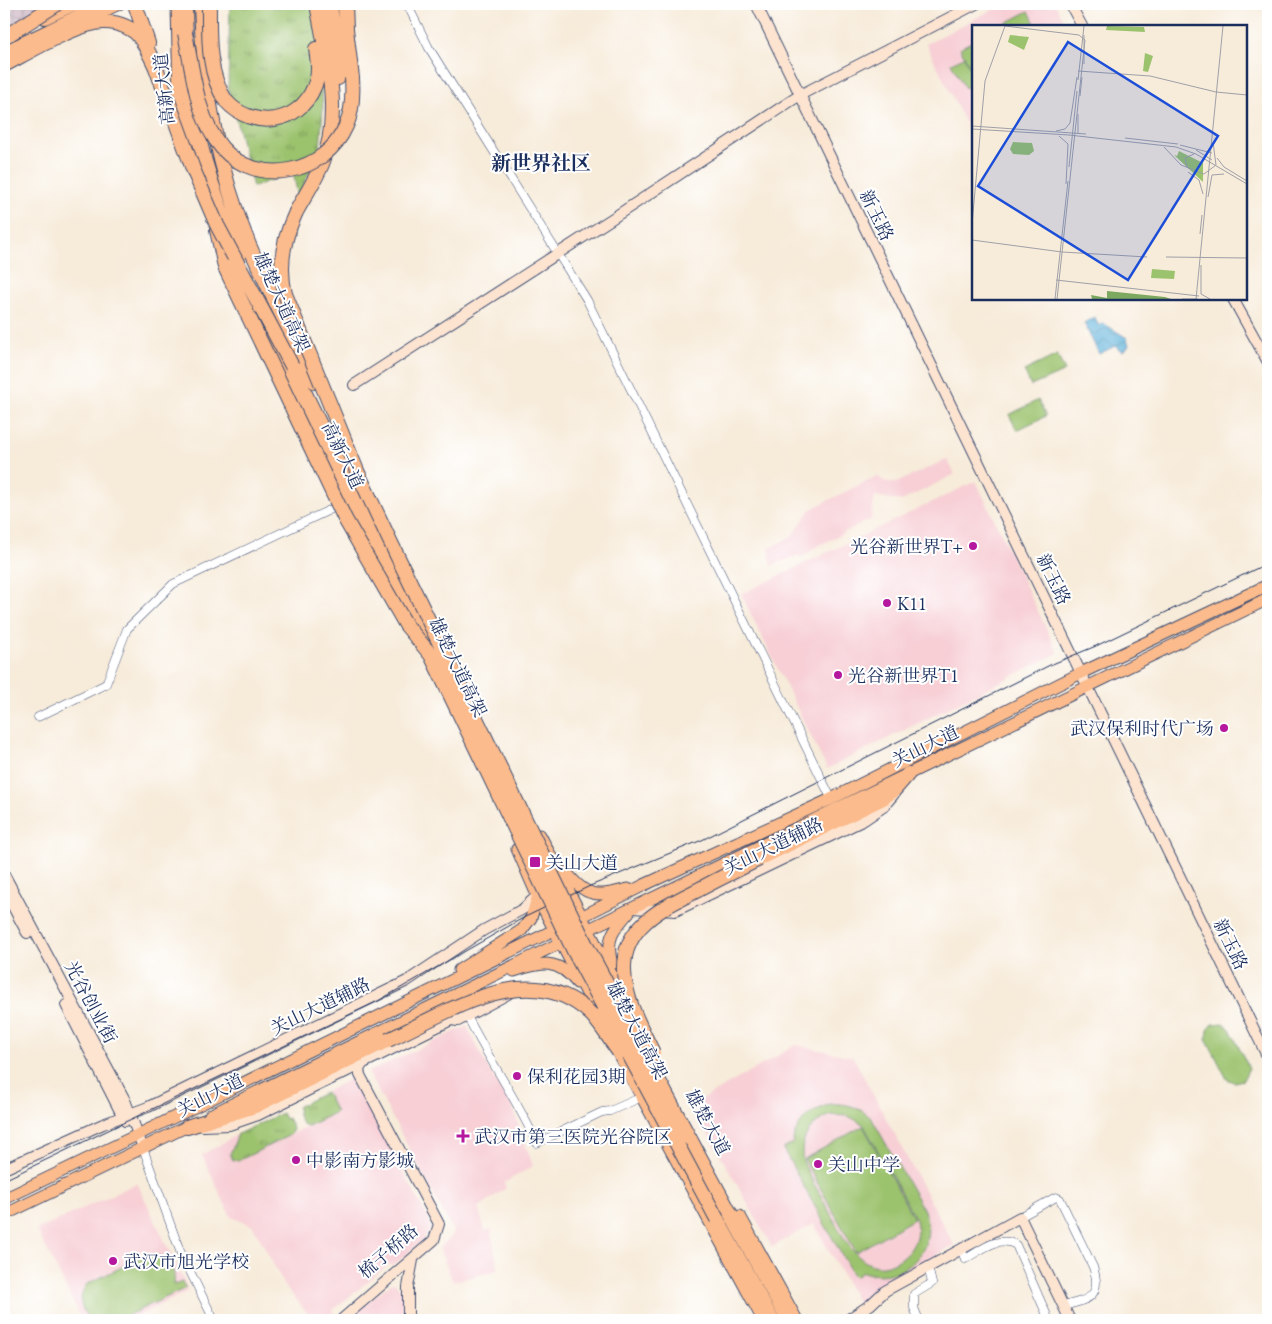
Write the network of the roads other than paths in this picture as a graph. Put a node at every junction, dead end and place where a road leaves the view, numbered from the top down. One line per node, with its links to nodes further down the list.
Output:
1 (57, 4): 20 (highway, bridge)
2 (62, 4): 20 (main road)
3 (74, 4): 20 (highway, bridge)
4 (105, 4): 22 (highway)
5 (119, 4): 23 (main road)
6 (135, 4): 25 (highway)
7 (177, 4): 28 (main road, 高新大道)
8 (185, 4): 21 (highway, 雄楚大道高架)
9 (200, 4): 34 (highway, 雄楚大道高架, bridge)
10 (207, 4): 11 (highway, bridge); 44 (main road, 高新大道)
11 (308, 4)
12 (317, 4): 27 (highway)
13 (330, 4): 27 (highway, bridge)
14 (345, 4): 21 (highway, bridge)
15 (407, 4): 29 (street)
16 (756, 4): 26 (street, 新玉路)
17 (976, 4): 26 (street)
18 (1070, 4): 19 (street)
19 (1081, 25)
20 (6, 33)
21 (185, 33): 32 (highway, 雄楚大道高架, bridge)
22 (4, 53)
23 (4, 59)
24 (4, 64): 25 (highway)
25 (155, 65): 32 (highway, bridge)
26 (800, 95): 29 (street); 39 (street, 新玉路)
27 (322, 164): 34 (highway, bridge)
28 (213, 208): 35 (main road, 高新大道); 38 (highway, bridge)
29 (558, 253): 33 (street); 43 (street)
30 (1234, 300): 31 (street)
31 (1268, 362)
32 (292, 366): 38 (highway, 雄楚大道高架, bridge)
33 (354, 385)
34 (357, 471): 71 (highway, 雄楚大道高架, bridge)
35 (347, 502): 41 (street); 49 (main road, 高新大道)
36 (1268, 585): 39 (main road, 关山大道)
37 (1268, 599): 40 (main road, 关山大道)
38 (431, 655): 77 (highway, 雄楚大道高架, bridge)
39 (1081, 673): 40 (street, 新玉路); 43 (main road, 关山大道)
40 (1088, 687): 42 (main road, 关山大道); 64 (street, 新玉路)
41 (38, 717)
42 (908, 774): 50 (main road, 关山大道); 50 (street, 关山大道辅路); 71 (highway, bridge)
43 (831, 798): 47 (main road, 关山大道)
44 (544, 844): 46 (main road, 高新大道); 47 (main road)
45 (4, 874): 68 (street, 光谷创业街)
46 (567, 884): 51 (main road, 雄楚大道)
47 (644, 885): 51 (main road, 关山大道)
48 (4, 890): 68 (street, 光谷创业街)
49 (539, 898): 53 (main road); 57 (main road); 68 (street, 关山大道辅路)
50 (633, 908): 52 (main road, 关山大道); 55 (main road)
51 (582, 917): 52 (main road, 雄楚大道); 53 (main road, 关山大道)
52 (588, 929): 54 (main road, 关山大道); 55 (main road, 雄楚大道)
53 (555, 930): 54 (main road); 57 (main road, 关山大道)
54 (561, 942): 56 (main road, 关山大道); 58 (main road)
55 (616, 980): 90 (main road, 雄楚大道)
56 (475, 984): 58 (main road); 59 (main road, 关山大道); 60 (main road)
57 (437, 989): 70 (main road, 关山大道)
58 (588, 998): 63 (main road)
59 (442, 1002): 62 (main road); 69 (main road, 关山大道)
60 (483, 1006): 61 (street); 63 (street)
61 (467, 1016): 62 (street); 67 (street)
62 (451, 1020): 65 (street)
63 (601, 1022): 67 (main road)
64 (1268, 1058)
65 (365, 1061): 66 (street); 79 (street, 梳子桥路)
66 (343, 1071): 69 (street); 84 (street, 梳子桥路)
67 (642, 1097): 87 (main road)
68 (126, 1115): 70 (street, 光谷创业街); 73 (street, 关山大道辅路)
69 (187, 1126): 72 (main road, 关山大道); 77 (highway, bridge)
70 (135, 1136): 72 (street, 光谷创业街); 74 (main road, 关山大道)
71 (690, 1139): 89 (highway, 雄楚大道高架)
72 (141, 1149): 75 (main road, 关山大道); 83 (street)
73 (4, 1169)
74 (4, 1199)
75 (4, 1215)
76 (1020, 1217): 78 (street); 82 (street); 82 (street)
77 (717, 1219): 88 (highway, 雄楚大道高架)
78 (961, 1249): 80 (street); 93 (street)
79 (413, 1260): 81 (street, 梳子桥路); 86 (street)
80 (928, 1267): 91 (street); 92 (street)
81 (386, 1282): 85 (street, 梳子桥路); 86 (street)
82 (1063, 1306): 94 (street)
83 (212, 1320)
84 (334, 1320)
85 (341, 1320)
86 (406, 1320)
87 (763, 1320)
88 (772, 1320)
89 (788, 1320)
90 (796, 1320)
91 (847, 1320)
92 (919, 1320)
93 (1049, 1320)
94 (1070, 1320)

